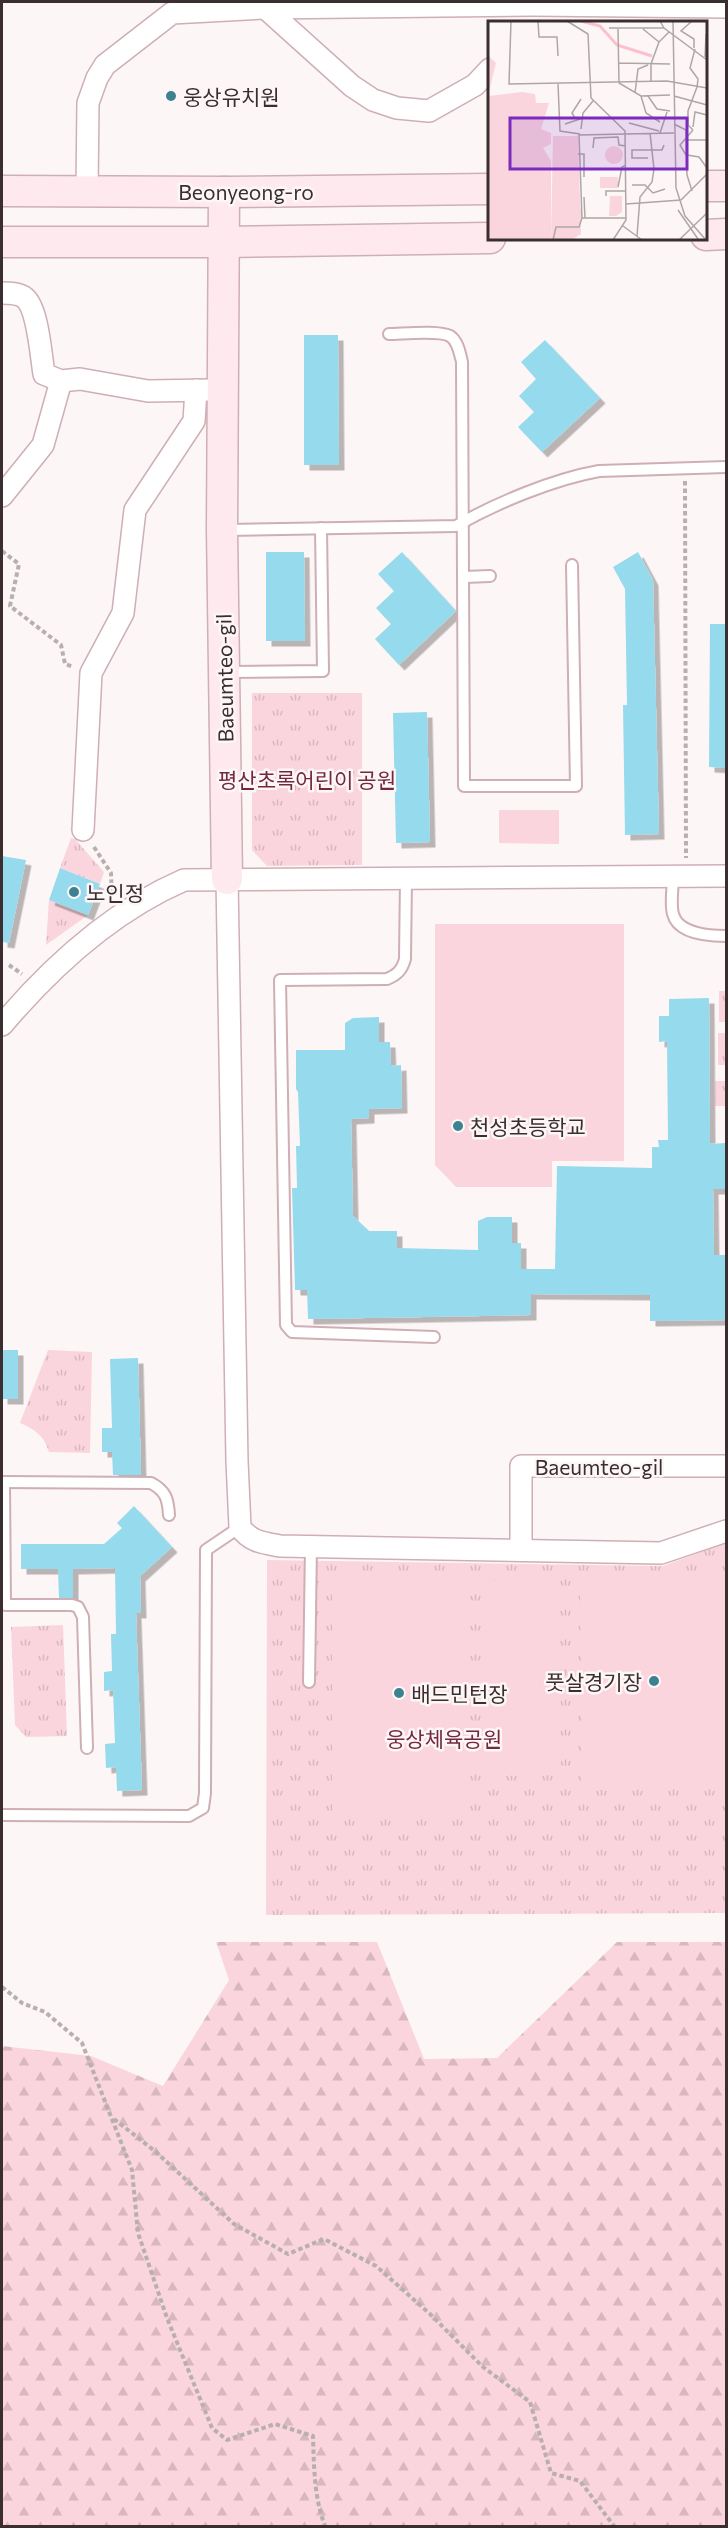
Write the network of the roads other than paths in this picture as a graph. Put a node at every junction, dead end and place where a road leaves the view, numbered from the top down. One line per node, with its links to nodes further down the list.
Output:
1 (262, 5): 2 (street); 5 (street); 9 (street)
2 (313, 5): 4 (street)
3 (726, 8): 4 (street)
4 (530, 10)
5 (488, 70)
6 (707, 186): 7 (main road)
7 (726, 186)
8 (488, 189): 11 (main road, Beonyeong-ro)
9 (87, 190): 10 (main road, Beonyeong-ro); 11 (main road, Beonyeong-ro)
10 (2, 191)
11 (224, 192): 16 (main road, Baeumteo-gil)
12 (726, 234): 13 (main road)
13 (707, 235)
14 (488, 238): 16 (main road)
15 (2, 242): 16 (main road)
16 (223, 242): 20 (main road, Baeumteo-gil)
17 (2, 293): 19 (street)
18 (389, 334): 23 (lane)
19 (61, 381): 20 (street); 22 (street)
20 (209, 390): 25 (main road, Baeumteo-gil); 30 (street)
21 (726, 467): 23 (lane)
22 (2, 496)
23 (465, 521): 24 (lane); 28 (lane)
24 (321, 528): 25 (lane); 29 (lane)
25 (222, 530): 29 (main road, Baeumteo-gil)
26 (572, 565): 28 (lane)
27 (490, 576): 28 (lane)
28 (465, 577)
29 (224, 672): 34 (main road, Baeumteo-gil)
30 (83, 830)
31 (680, 876): 32 (street); 33 (street); 35 (lane)
32 (726, 876)
33 (406, 878): 34 (street); 37 (lane)
34 (227, 879): 36 (street); 41 (street)
35 (726, 936)
36 (2, 1025)
37 (434, 1337)
38 (726, 1466): 44 (street, Baeumteo-gil)
39 (2, 1482): 40 (lane); 45 (lane)
40 (169, 1515)
41 (240, 1527): 43 (street); 48 (lane)
42 (726, 1531): 44 (street)
43 (311, 1545): 44 (street); 46 (lane)
44 (521, 1550)
45 (3, 1606): 47 (lane)
46 (309, 1682)
47 (87, 1748)
48 (2, 1815)

